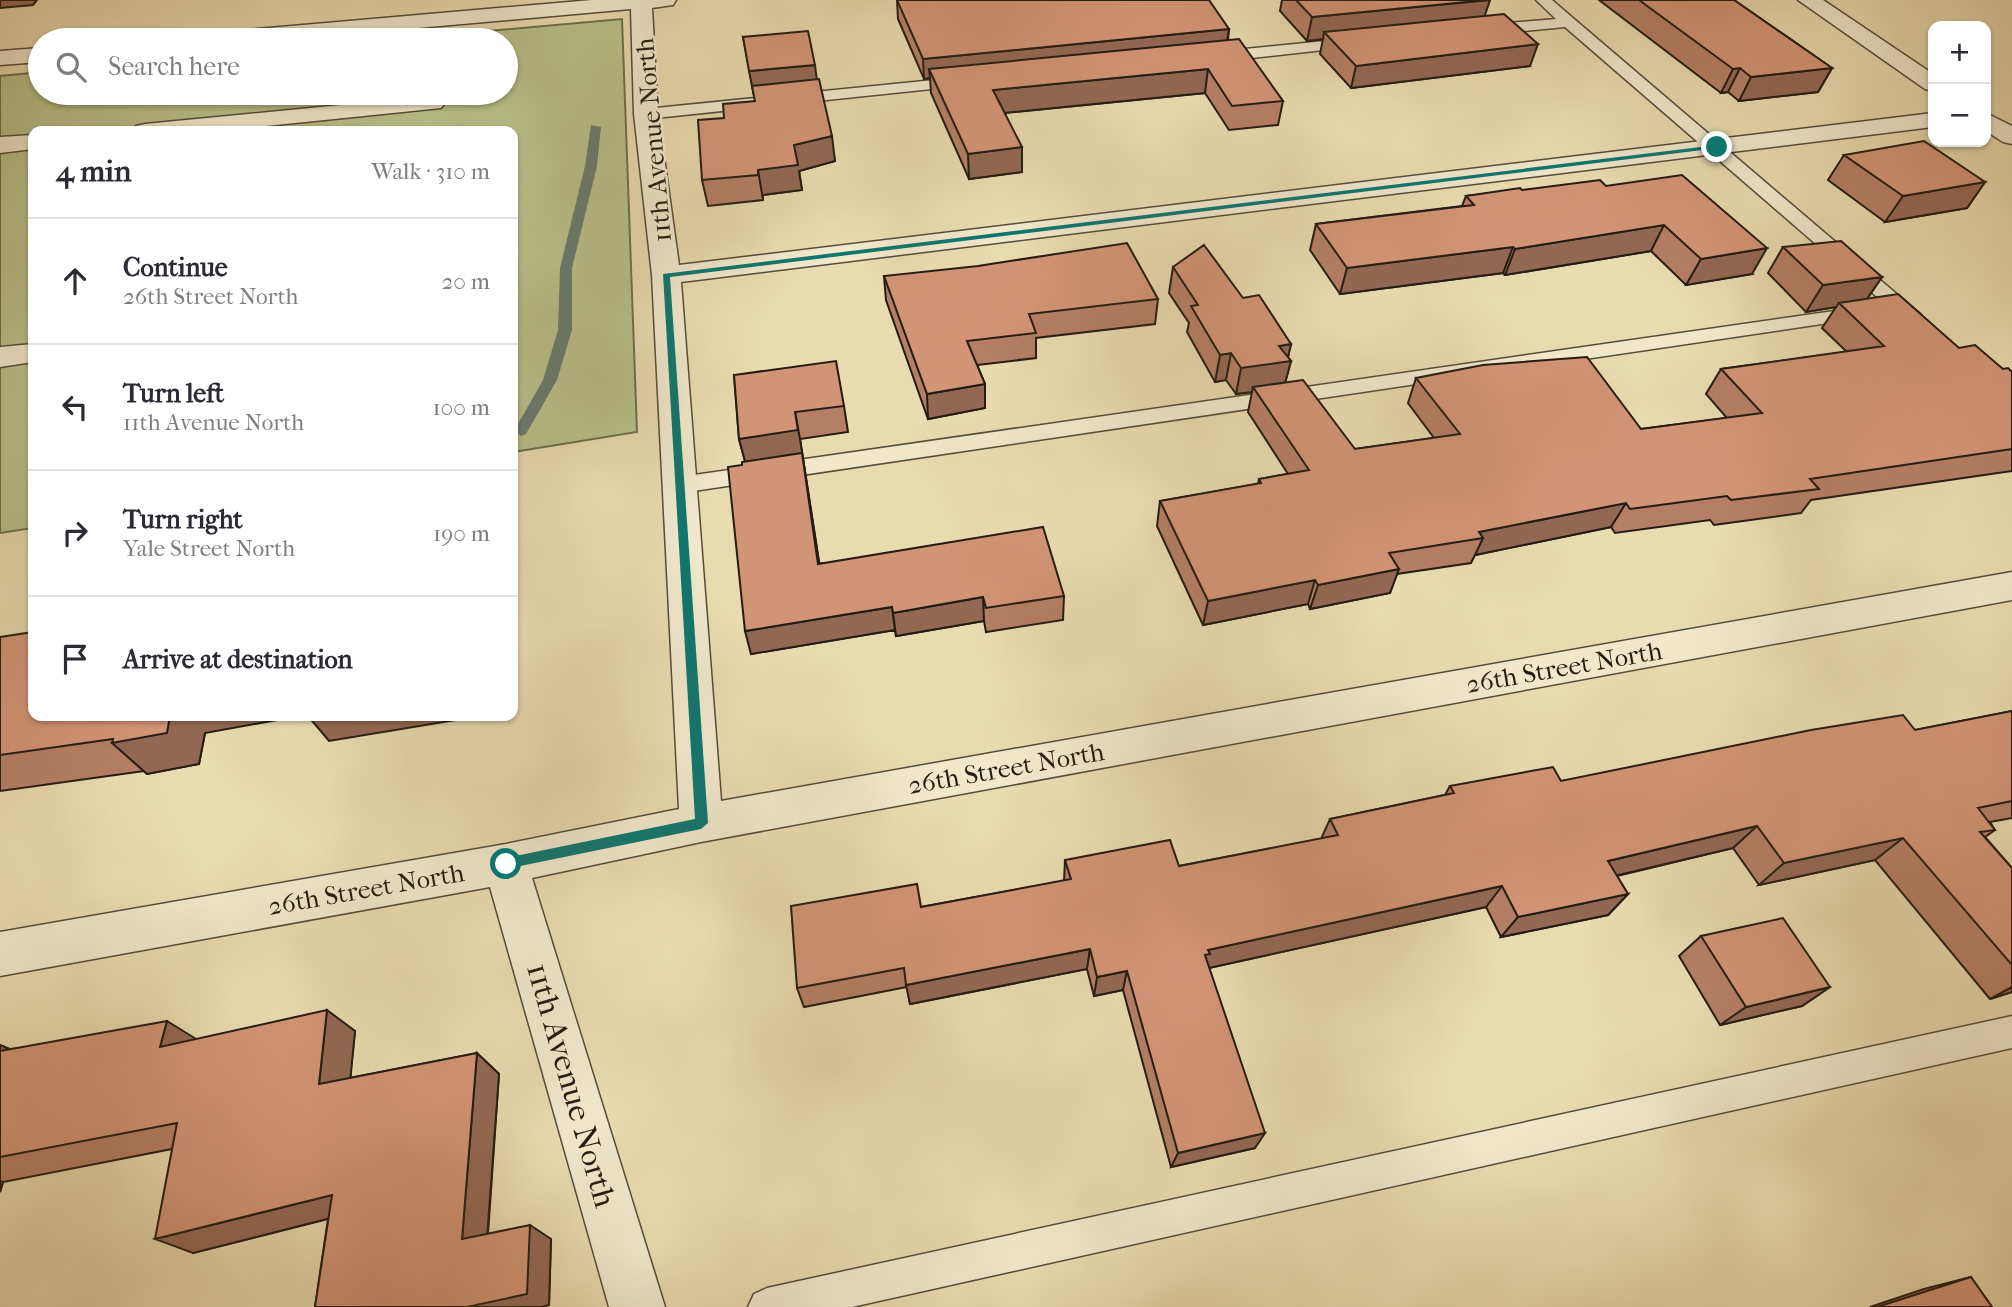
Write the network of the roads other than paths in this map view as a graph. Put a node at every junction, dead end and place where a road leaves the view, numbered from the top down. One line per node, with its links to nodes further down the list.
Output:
1 (1543, 0): 4 (lane)
2 (1809, 0): 12 (street)
3 (653, 1): 5 (street); 14 (street, 11th Avenue North)
4 (1569, 22): 6 (lane); 21 (lane)
5 (455, 28)
6 (1472, 31)
7 (1376, 41): 10 (lane)
8 (28, 56): 9 (street)
9 (0, 58)
10 (1197, 59)
11 (977, 81): 14 (lane)
12 (1928, 81)
13 (433, 106): 17 (street)
14 (646, 114): 22 (street, 11th Avenue North)
15 (1928, 121): 21 (street)
16 (1991, 123): 18 (street)
17 (203, 126)
18 (2012, 137)
19 (28, 142): 20 (street)
20 (0, 145)
21 (1717, 147): 22 (street); 23 (lane)
22 (666, 275): 27 (street, 11th Avenue North)
23 (1900, 307): 24 (lane); 27 (lane)
24 (1930, 332)
25 (28, 354): 26 (street)
26 (0, 357)
27 (680, 485): 29 (street, 11th Avenue North)
28 (2012, 586): 29 (street, 26th Street North)
29 (701, 823): 30 (street, 26th Street North)
30 (506, 864): 31 (street, 26th Street North); 33 (street, 11th Avenue North)
31 (0, 954)
32 (2012, 1032): 34 (lane)
33 (637, 1307)
34 (767, 1307)

